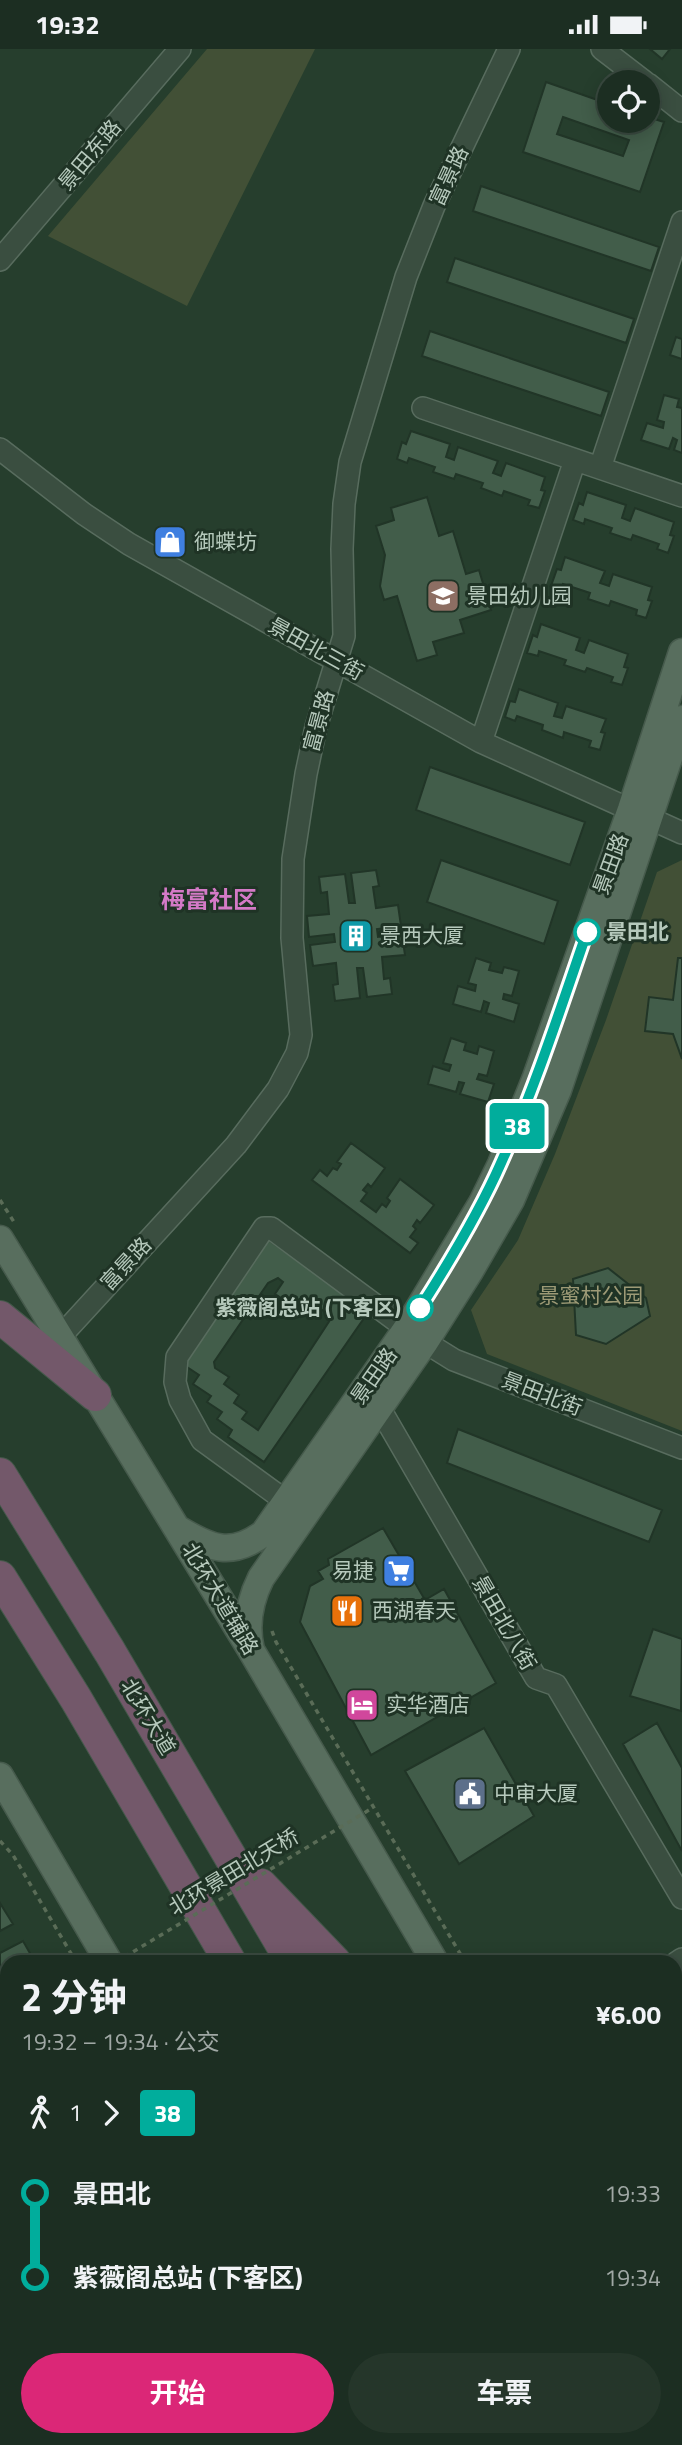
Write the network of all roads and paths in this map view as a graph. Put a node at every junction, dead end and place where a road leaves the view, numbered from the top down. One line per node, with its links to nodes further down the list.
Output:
1 (180, 49): 8 (street, 景田东路)
2 (509, 49): 15 (street, 富景路)
3 (602, 49): 4 (street)
4 (629, 70)
5 (660, 94): 6 (street)
6 (682, 111)
7 (682, 222): 12 (street)
8 (0, 260)
9 (423, 408): 11 (street)
10 (0, 449): 15 (street, 景田北三街)
11 (575, 460): 12 (street); 17 (street)
12 (600, 468): 13 (street)
13 (682, 496)
14 (682, 652): 18 (main road, 景田路)
15 (338, 661): 17 (street, 景田北三街); 24 (street, 富景路)
16 (682, 719): 18 (main road, 景田路)
17 (481, 742): 18 (street, 景田北三街)
18 (640, 813): 19 (street, 景田北三街); 20 (street, 景田北三街); 23 (main road, 景田路)
19 (682, 825)
20 (682, 833)
21 (0, 1239): 24 (main road, 北环大道辅路)
22 (0, 1317): 25 (highway)
23 (416, 1335): 26 (main road, 景田路); 27 (street, 景田北街); 29 (main road, 景田路); 29 (street, 景田北街)
24 (60, 1337): 25 (main road, 北环大道辅路)
25 (95, 1395): 30 (main road, 北环大道辅路)
26 (380, 1409): 29 (main road, 景田路); 40 (street, 景田北八街)
27 (682, 1448)
28 (0, 1474): 39 (highway, 北环大道)
29 (296, 1508): 30 (main road, 景田路); 33 (main road, 景田路)
30 (178, 1529): 33 (main road, 北环大道辅路)
31 (0, 1577): 46 (highway)
32 (271, 1628): 50 (path)
33 (251, 1650): 49 (main road, 北环大道辅路)
34 (0, 1776): 38 (main road)
35 (369, 1810): 45 (path, 北环景田北天桥, bridge)
36 (0, 1811): 38 (main road)
37 (0, 1841): 41 (path)
38 (39, 1842): 44 (main road)
39 (225, 1847): 47 (highway, 北环大道); 48 (highway)
40 (682, 1898)
41 (39, 1899): 42 (path); 43 (path)
42 (48, 1900)
43 (72, 1955)
44 (105, 1955)
45 (128, 1955)
46 (226, 1955)
47 (288, 1955)
48 (328, 1955)
49 (431, 1955)
50 (461, 1955)

